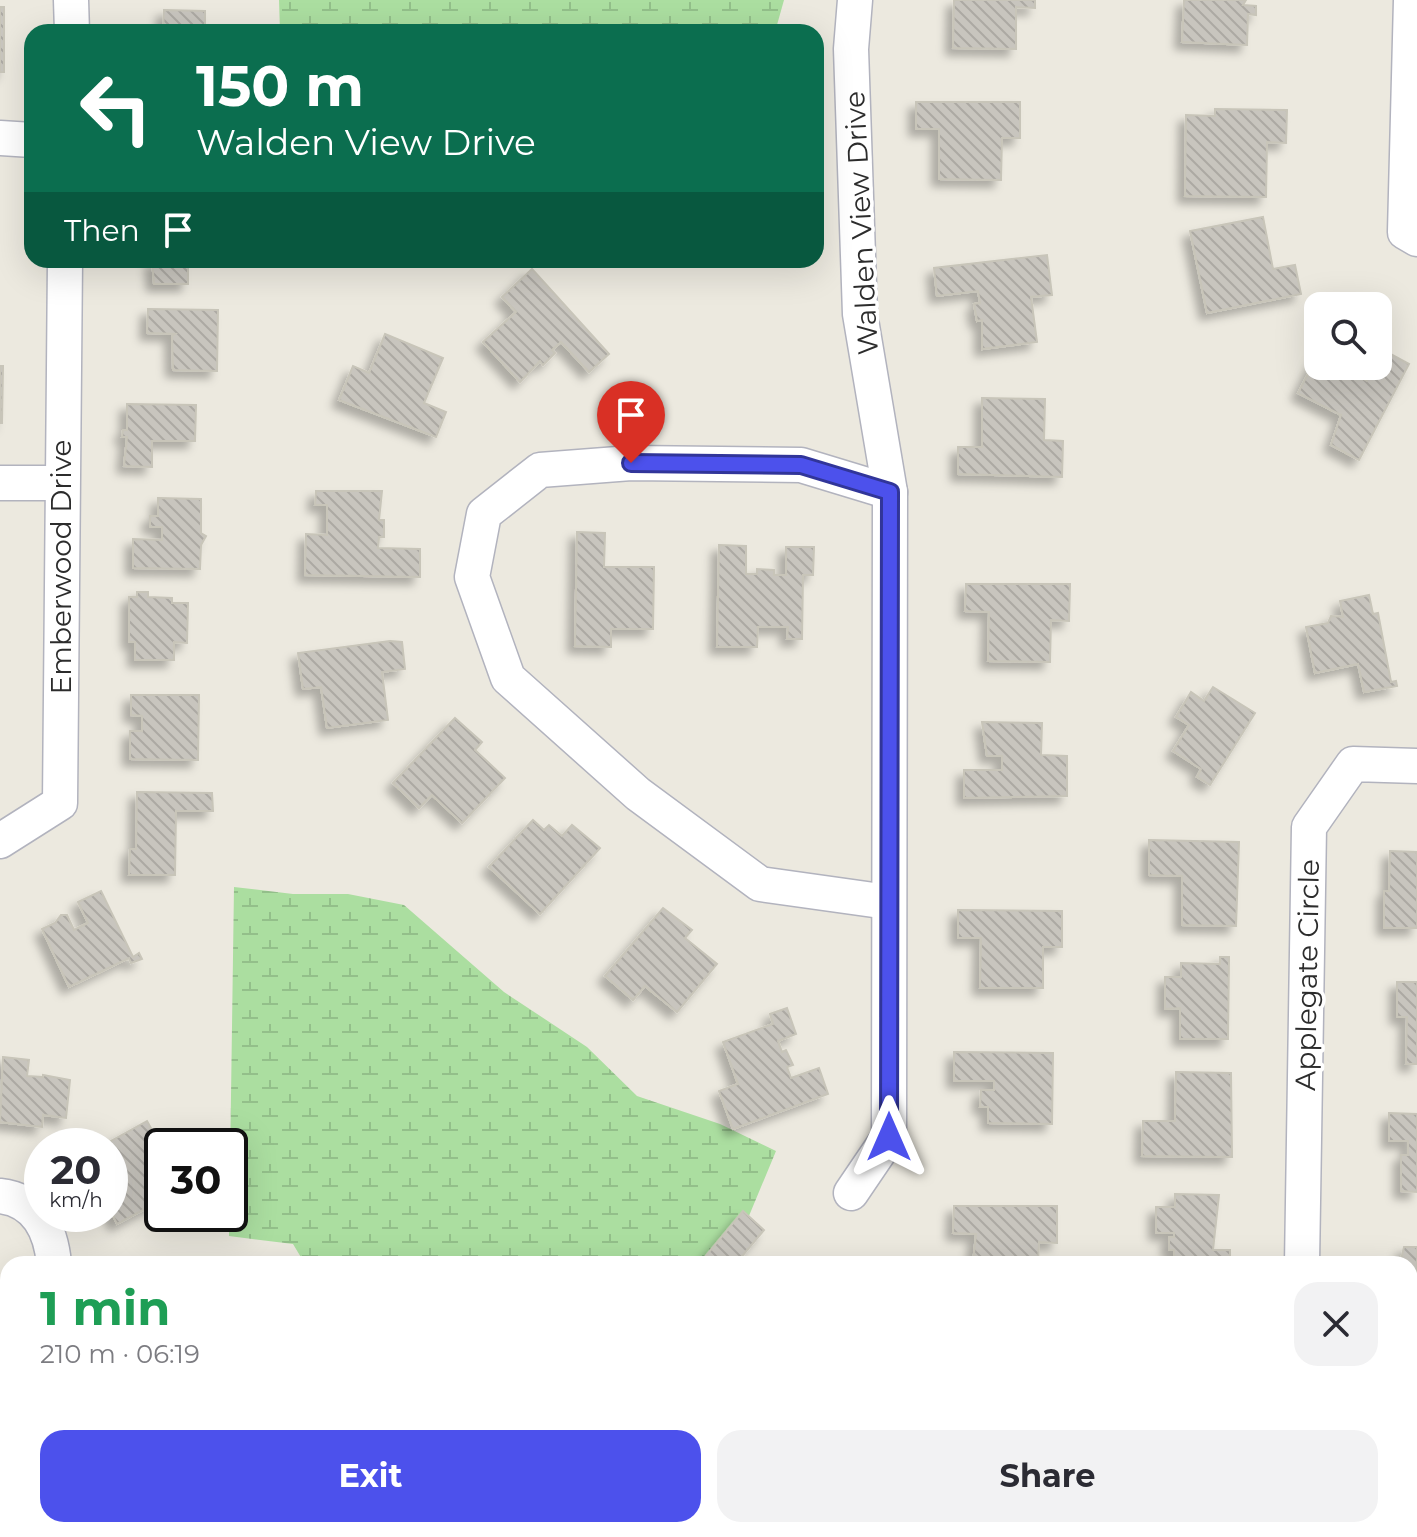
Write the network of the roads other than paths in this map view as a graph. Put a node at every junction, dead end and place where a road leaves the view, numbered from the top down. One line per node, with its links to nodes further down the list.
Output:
1 (71, 0): 4 (street)
2 (855, 0): 11 (street, Walden View Drive)
3 (1411, 0): 7 (street)
4 (72, 24)
5 (0, 138): 6 (street)
6 (24, 140)
7 (1417, 239)
8 (65, 268): 10 (street, Emberwood Drive)
9 (0, 483): 10 (street)
10 (62, 483): 13 (street, Emberwood Drive)
11 (890, 492): 14 (street, Walden View Drive); 14 (street)
12 (1417, 766): 18 (street, Applegate Circle)
13 (0, 841)
14 (888, 902): 15 (street, Walden View Drive)
15 (851, 1193)
16 (0, 1196): 17 (street)
17 (53, 1256)
18 (1302, 1256)

